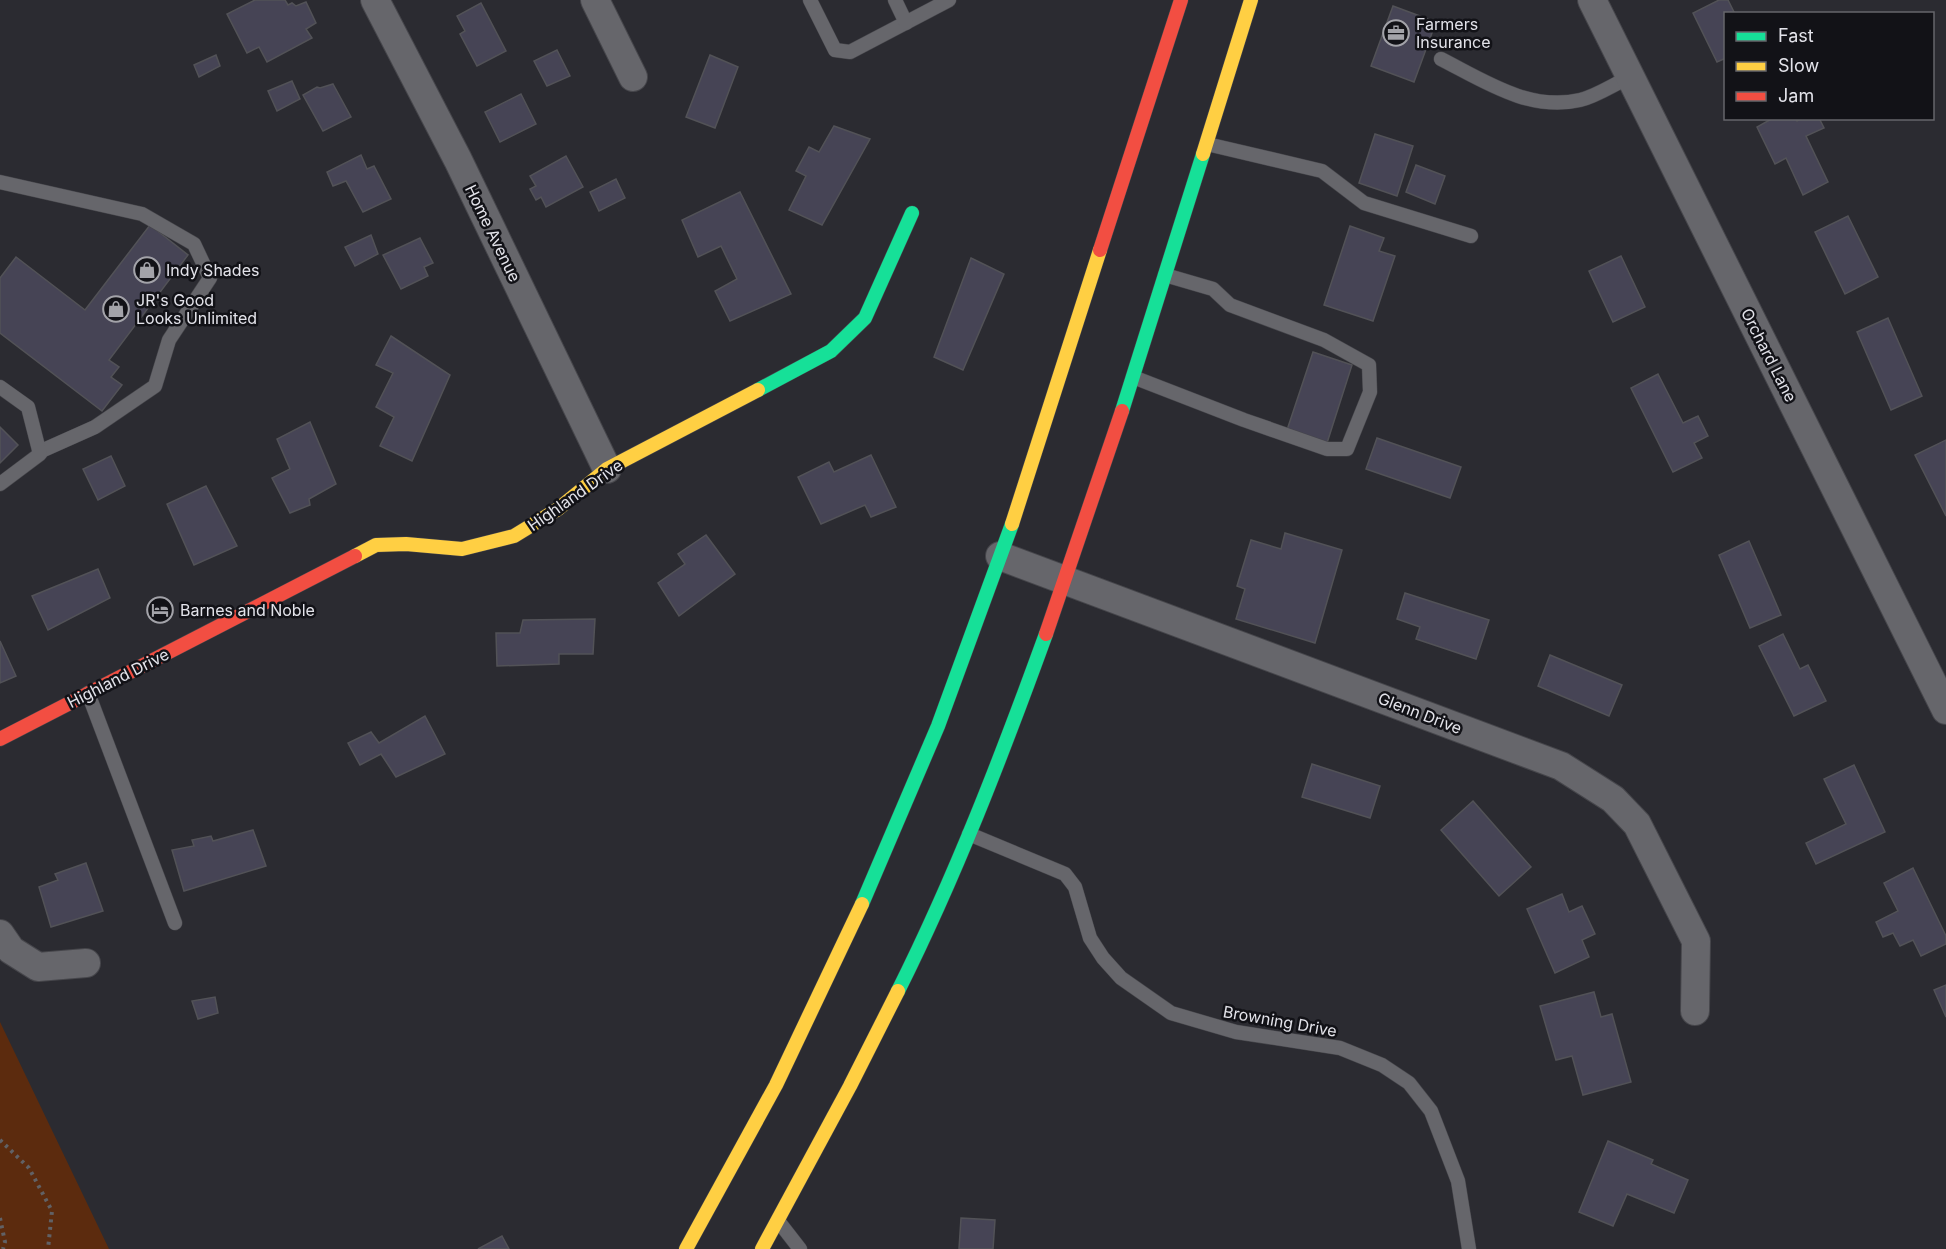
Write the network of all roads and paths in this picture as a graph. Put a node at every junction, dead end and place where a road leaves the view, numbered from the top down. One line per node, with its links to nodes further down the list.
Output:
1 (375, 0): 21 (street, Home Avenue)
2 (596, 0): 11 (street)
3 (810, 0): 9 (lane)
4 (895, 0): 9 (lane)
5 (949, 0): 9 (lane)
6 (1181, 0): 23 (main road)
7 (1251, 0): 13 (main road)
8 (1592, 0): 12 (street, Orchard Lane)
9 (906, 23)
10 (1442, 59): 12 (lane)
11 (633, 77)
12 (1630, 77): 26 (street, Orchard Lane)
13 (1206, 144): 16 (lane); 17 (main road)
14 (0, 182): 20 (lane)
15 (912, 213): 21 (main road, Highland Drive)
16 (1471, 236)
17 (1165, 275): 18 (main road); 18 (lane)
18 (1133, 377): 24 (main road)
19 (0, 387): 20 (lane)
20 (39, 452): 22 (lane)
21 (607, 469): 25 (main road, Highland Drive)
22 (0, 484)
23 (1000, 556): 24 (street, Glenn Drive); 38 (main road)
24 (1065, 580): 28 (main road); 32 (street, Glenn Drive)
25 (88, 693): 27 (main road, Highland Drive); 29 (lane)
26 (1946, 710)
27 (0, 739)
28 (969, 834): 35 (main road); 41 (lane, Browning Drive)
29 (175, 923)
30 (0, 934): 31 (street)
31 (86, 963)
32 (1695, 1011)
33 (0, 1140): 37 (path)
34 (0, 1218): 36 (path)
35 (777, 1221): 39 (main road); 40 (lane)
36 (3, 1249)
37 (48, 1249)
38 (686, 1249)
39 (762, 1249)
40 (800, 1249)
41 (1469, 1249)

